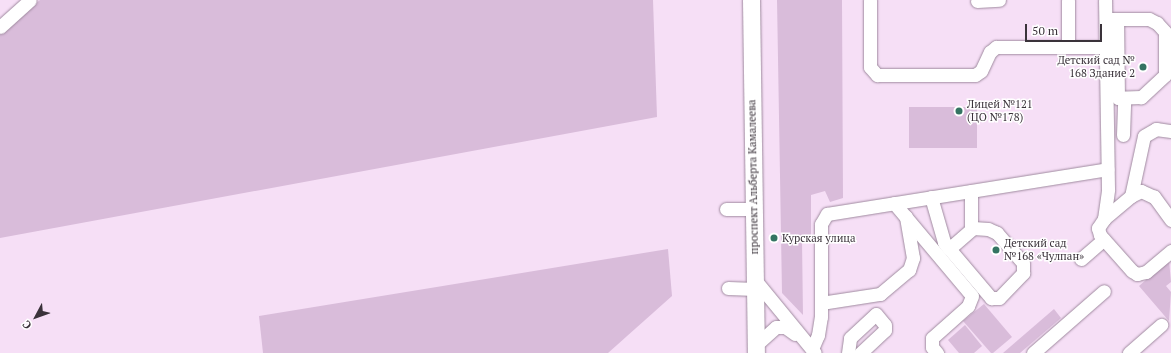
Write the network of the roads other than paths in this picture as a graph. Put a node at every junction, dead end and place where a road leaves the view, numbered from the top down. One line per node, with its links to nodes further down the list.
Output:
1 (30, 0): 9 (street)
2 (751, 0): 21 (main road, проспект Альберта Камалеева)
3 (870, 0): 10 (street)
4 (999, 0): 7 (street)
5 (1068, 0): 10 (street)
6 (1105, 0): 8 (street)
7 (977, 1)
8 (1111, 19): 11 (street); 12 (street); 12 (street)
9 (0, 26)
10 (1068, 47): 11 (street)
11 (1106, 47): 12 (street)
12 (1116, 98): 14 (street); 15 (street)
13 (1171, 131): 17 (street)
14 (1123, 135)
15 (1107, 169): 16 (street); 23 (street)
16 (971, 191): 18 (street); 25 (street)
17 (1131, 196): 23 (street); 24 (street)
18 (932, 197): 19 (street); 27 (street)
19 (894, 203): 22 (street); 34 (street)
20 (726, 209): 21 (street)
21 (752, 209): 30 (main road, проспект Альберта Камалеева)
22 (906, 217): 33 (street); 41 (street)
23 (1104, 219): 26 (street)
24 (1171, 220)
25 (971, 229): 27 (street); 27 (street)
26 (1104, 239): 28 (street); 29 (street)
27 (949, 248)
28 (1171, 251)
29 (1081, 259)
30 (755, 284): 31 (street); 37 (main road, проспект Альберта Камалеева); 38 (street)
31 (728, 288)
32 (1104, 291): 42 (street)
33 (873, 295): 34 (street); 35 (street)
34 (821, 304): 38 (street)
35 (876, 314): 39 (street); 40 (street)
36 (1161, 325): 43 (street)
37 (756, 349): 38 (street)
38 (811, 349)
39 (848, 353)
40 (860, 353)
41 (937, 353)
42 (1033, 353)
43 (1129, 353)

